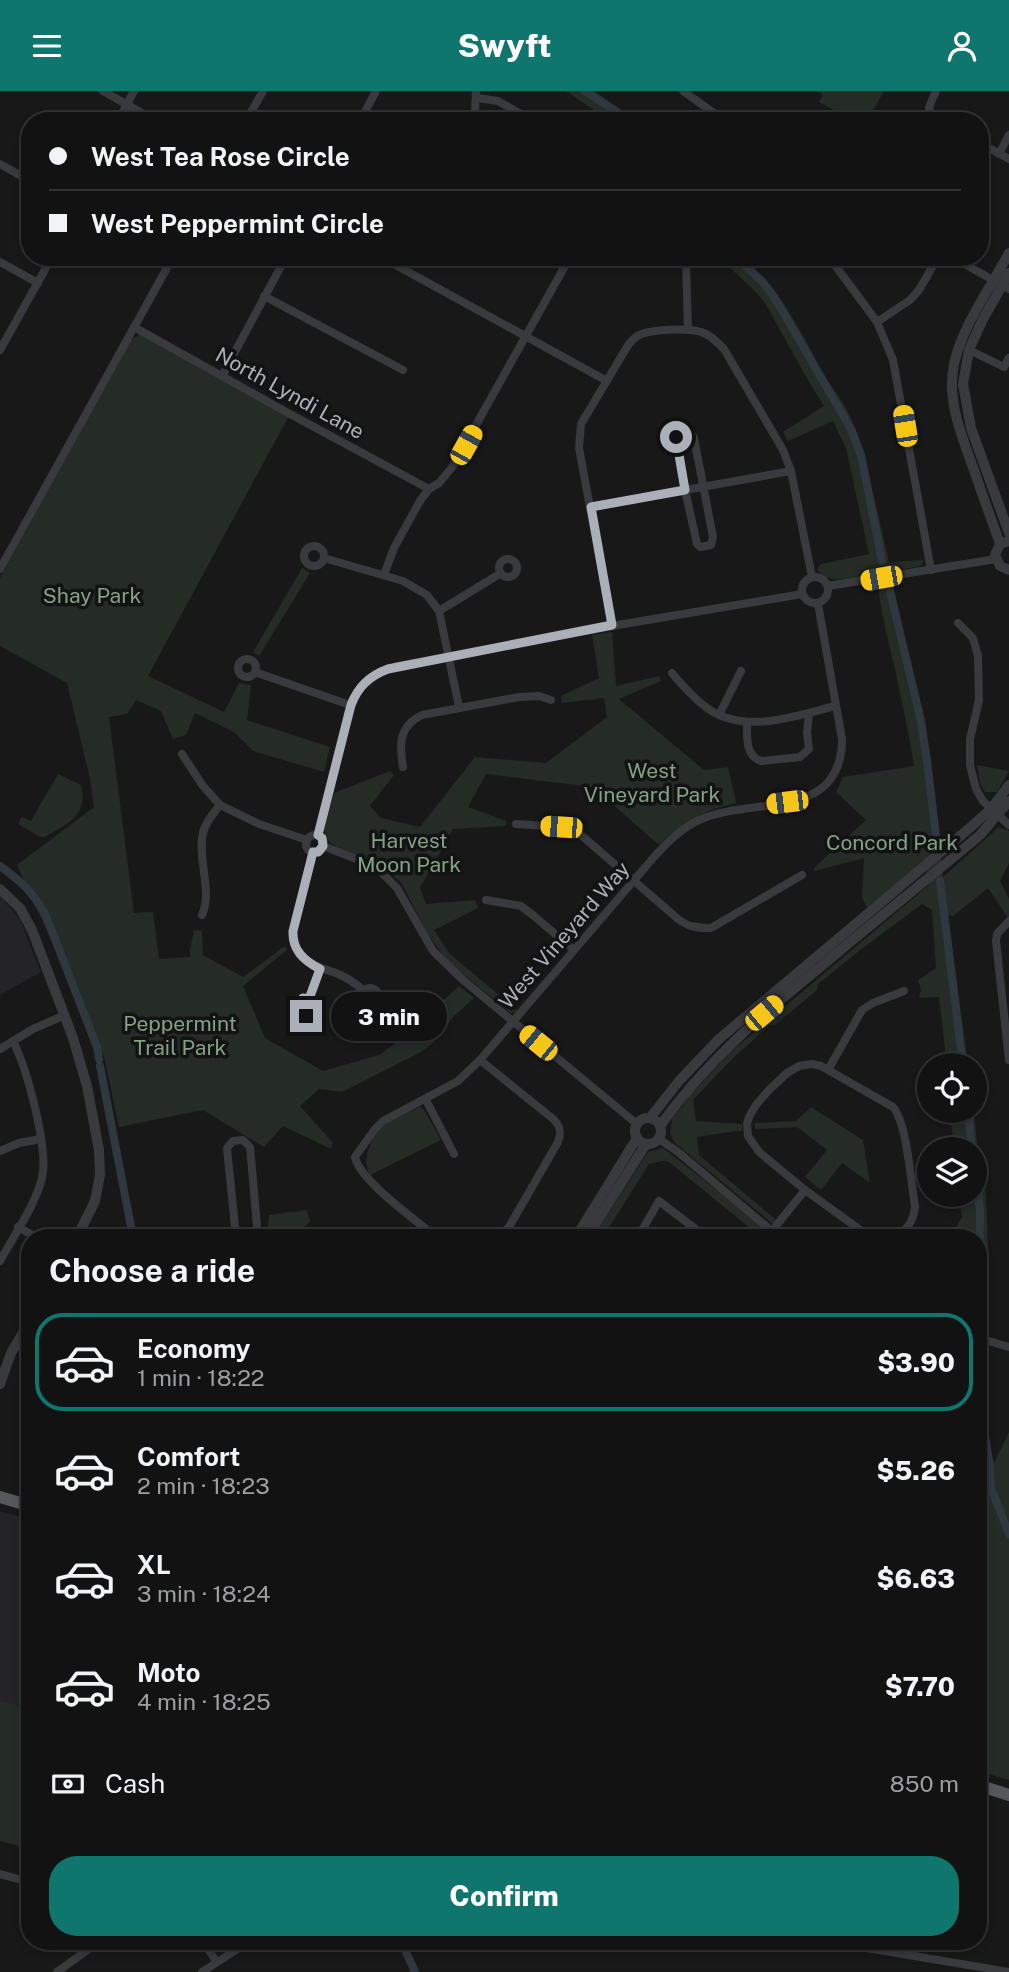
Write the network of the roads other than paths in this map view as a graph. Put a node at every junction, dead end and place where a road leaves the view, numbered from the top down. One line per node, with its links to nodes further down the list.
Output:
1 (103, 91): 8 (street)
2 (134, 91): 8 (street)
3 (262, 91): 11 (street)
4 (376, 91): 12 (street)
5 (683, 91): 15 (street)
6 (936, 91): 16 (street)
7 (476, 94): 13 (street); 14 (street)
8 (127, 104): 9 (street); 10 (street)
9 (123, 112)
10 (141, 112)
11 (251, 112)
12 (365, 112)
13 (473, 112)
14 (517, 112)
15 (712, 112)
16 (930, 112)
17 (1009, 135): 19 (street)
18 (989, 148): 19 (street)
19 (999, 153): 20 (street)
20 (1009, 159)
21 (0, 164): 22 (street)
22 (21, 176)
23 (1009, 253): 36 (street)
24 (0, 262): 35 (street)
25 (47, 266): 35 (street)
26 (168, 266): 39 (street)
27 (281, 266): 37 (street)
28 (403, 266): 41 (street)
29 (565, 266): 41 (street)
30 (686, 266): 40 (street)
31 (836, 266): 38 (street)
32 (932, 266): 38 (street)
33 (968, 266): 36 (street)
34 (1009, 273): 36 (street)
35 (38, 283): 42 (street)
36 (1002, 285): 43 (street); 54 (street)
37 (264, 296): 45 (street); 46 (street)
38 (877, 322): 58 (street)
39 (134, 327): 46 (street, North Lyndi Lane); 57 (street)
40 (688, 330): 47 (street); 48 (street)
41 (525, 337): 47 (street); 50 (street)
42 (0, 350)
43 (969, 350): 44 (street); 53 (street)
44 (1009, 358)
45 (403, 370)
46 (222, 376): 50 (street, North Lyndi Lane)
47 (607, 381): 52 (street)
48 (791, 471): 49 (street); 62 (street)
49 (704, 487): 51 (street); 51 (street); 51 (street)
50 (429, 489): 61 (street)
51 (685, 490): 52 (street)
52 (591, 507): 68 (street)
53 (1009, 533)
54 (1004, 543): 56 (street)
55 (324, 558): 61 (street)
56 (996, 559): 58 (street); 59 (street)
57 (0, 569)
58 (931, 570): 63 (street)
59 (1009, 570)
60 (501, 573): 66 (street)
61 (384, 575): 66 (street)
62 (812, 577): 63 (street); 64 (street)
63 (828, 586): 65 (street)
64 (802, 594): 65 (street); 68 (street)
65 (818, 604): 75 (street)
66 (439, 611): 69 (street)
67 (958, 622): 85 (street)
68 (612, 625): 69 (street)
69 (449, 656): 74 (street); 76 (street)
70 (741, 671): 78 (street)
71 (256, 672): 74 (street)
72 (671, 673): 78 (street)
73 (551, 700): 76 (street)
74 (351, 705): 88 (street)
75 (835, 706): 77 (street); 93 (street, West Vineyard Way)
76 (459, 707): 81 (street)
77 (809, 713): 79 (street); 79 (street)
78 (719, 715): 79 (street)
79 (747, 722)
80 (182, 754): 84 (street)
81 (403, 767)
82 (1009, 785): 85 (street)
83 (1009, 801): 85 (street)
84 (219, 805): 89 (street); 96 (street)
85 (994, 812): 87 (street); 112 (street); 114 (street)
86 (516, 824): 93 (street)
87 (1009, 825)
88 (318, 835): 89 (street); 90 (street)
89 (307, 840): 91 (street)
90 (323, 846): 91 (street); 104 (street)
91 (313, 852): 99 (street)
92 (802, 875): 93 (street)
93 (633, 881): 98 (street, West Vineyard Way)
94 (0, 889): 103 (street)
95 (486, 899): 98 (street)
96 (202, 915)
97 (1009, 921): 105 (street)
98 (574, 950): 104 (street, West Vineyard Way)
99 (320, 969): 100 (street); 102 (street)
100 (364, 991)
101 (904, 991): 110 (street)
102 (309, 999)
103 (65, 1014): 106 (street); 123 (street)
104 (513, 1022): 109 (street, West Vineyard Way); 113 (street)
105 (1007, 1030): 108 (street)
106 (13, 1041): 107 (street); 115 (street)
107 (0, 1049)
108 (1009, 1060)
109 (481, 1061): 111 (street, West Vineyard Way); 127 (street)
110 (828, 1070): 120 (street); 135 (street)
111 (426, 1100): 119 (street); 126 (street, West Vineyard Way)
112 (650, 1118): 113 (street); 114 (street)
113 (637, 1124): 117 (street)
114 (660, 1126): 116 (street)
115 (40, 1139): 118 (street); 121 (street)
116 (659, 1139): 117 (street); 132 (street)
117 (642, 1141): 128 (street); 129 (street)
118 (0, 1151)
119 (454, 1154)
120 (805, 1190): 133 (street); 134 (street)
121 (18, 1227): 122 (street); 136 (street)
122 (22, 1229)
123 (81, 1229)
124 (235, 1229): 125 (street)
125 (257, 1229)
126 (426, 1229)
127 (508, 1229)
128 (582, 1229)
129 (592, 1229)
130 (643, 1229): 131 (street)
131 (696, 1229)
132 (764, 1229)
133 (773, 1229)
134 (859, 1229)
135 (906, 1229)
136 (0, 1261)
137 (21, 1336): 140 (street)
138 (987, 1341): 139 (street)
139 (1009, 1347)
140 (0, 1384)
141 (0, 1497): 142 (main road)
142 (21, 1503)
143 (987, 1789): 144 (main road)
144 (1009, 1795)
145 (0, 1874): 146 (street)
146 (21, 1880)
147 (88, 1950): 152 (street)
148 (208, 1950): 151 (street)
149 (236, 1950): 151 (street)
150 (878, 1950): 154 (street)
151 (217, 1962): 153 (street)
152 (57, 1972)
153 (202, 1972)
154 (1009, 1972)

